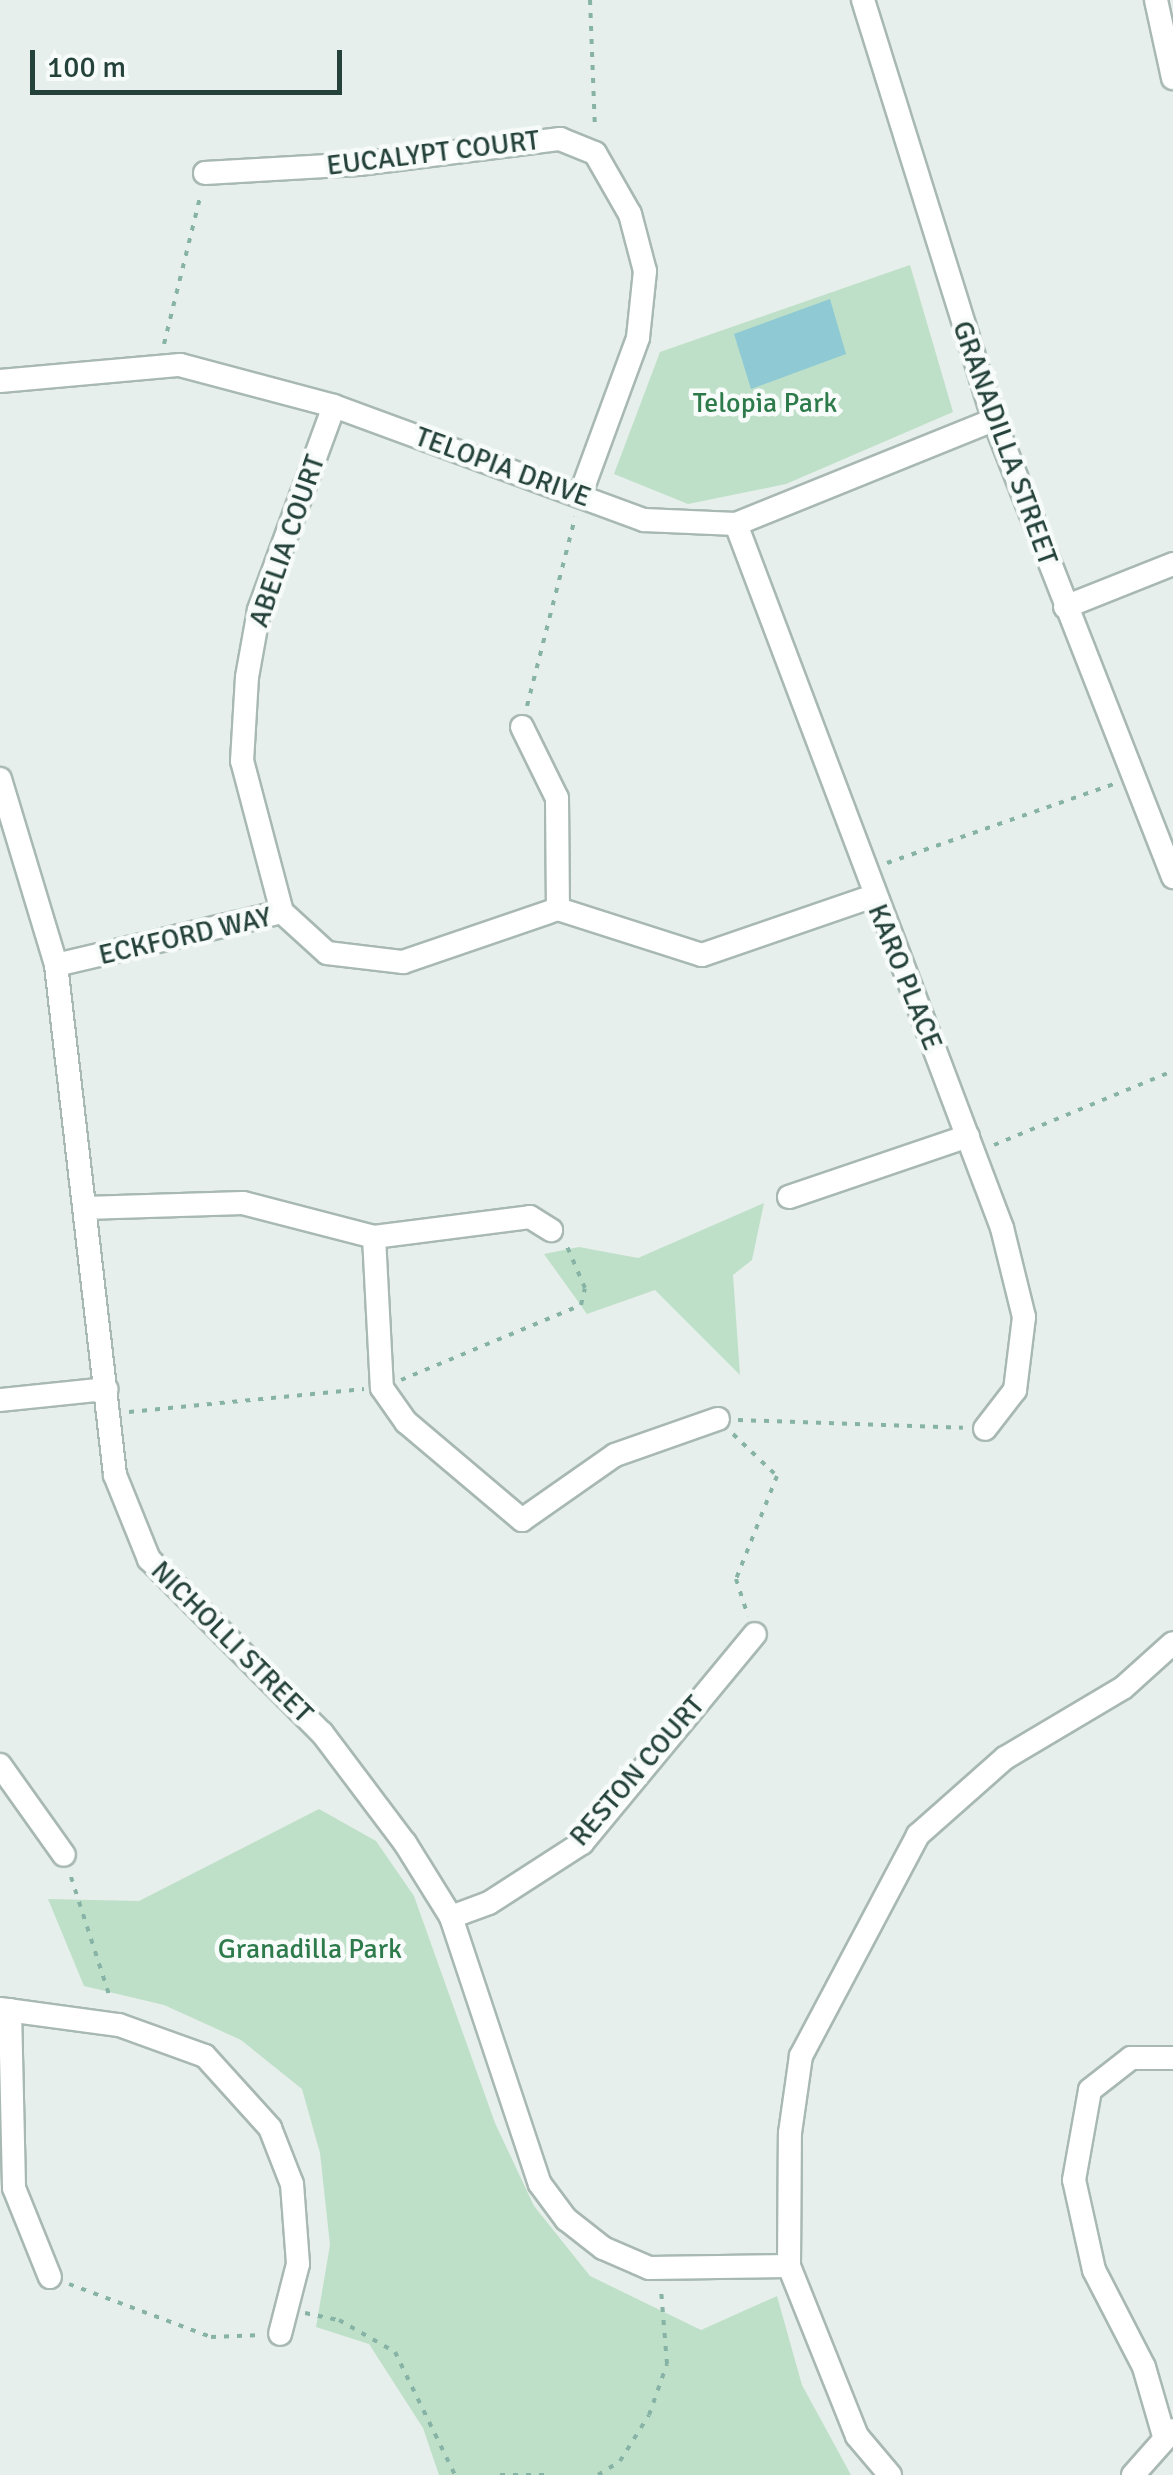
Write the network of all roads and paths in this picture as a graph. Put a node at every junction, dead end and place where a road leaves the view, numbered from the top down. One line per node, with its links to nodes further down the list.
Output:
1 (590, 0): 5 (path)
2 (863, 0): 10 (street, GRANADILLA STREET)
3 (1156, 0): 4 (street)
4 (1173, 78)
5 (595, 153): 6 (street, EUCALYPT COURT); 11 (street)
6 (205, 173): 7 (path)
7 (158, 368): 8 (street, TELOPIA DRIVE); 9 (street, TELOPIA DRIVE)
8 (0, 381)
9 (334, 406): 11 (street, TELOPIA DRIVE); 23 (street, ABELIA COURT)
10 (994, 420): 12 (street, TELOPIA DRIVE); 14 (street, GRANADILLA STREET)
11 (581, 493): 12 (street, TELOPIA DRIVE); 15 (path)
12 (736, 524): 19 (street, KARO PLACE)
13 (1173, 564): 14 (street)
14 (1065, 607): 16 (street, GRANADILLA STREET)
15 (522, 727): 22 (street)
16 (1136, 776): 19 (path); 20 (street, GRANADILLA STREET)
17 (0, 779): 18 (street, NICHOLLI STREET)
18 (10, 854): 24 (street, NICHOLLI STREET)
19 (864, 871): 21 (street, KARO PLACE)
20 (1173, 876)
21 (872, 896): 22 (street); 26 (street, KARO PLACE)
22 (558, 910): 23 (street, ECKFORD WAY)
23 (282, 912): 24 (street, ECKFORD WAY)
24 (56, 965): 28 (street, NICHOLLI STREET)
25 (1173, 1070): 26 (path)
26 (972, 1145): 27 (street); 36 (street, KARO PLACE)
27 (789, 1197)
28 (85, 1208): 30 (street); 32 (street, NICHOLLI STREET)
29 (551, 1230): 30 (street); 31 (path)
30 (374, 1237): 31 (street)
31 (382, 1388): 34 (path); 35 (street)
32 (106, 1389): 33 (street); 34 (street, NICHOLLI STREET)
33 (0, 1400)
34 (111, 1414): 41 (street, NICHOLLI STREET)
35 (718, 1419): 36 (path); 37 (path)
36 (985, 1428)
37 (754, 1634): 41 (street, RESTON COURT)
38 (1173, 1644): 45 (street)
39 (0, 1765): 40 (street)
40 (64, 1855): 43 (path)
41 (451, 1917): 45 (street, NICHOLLI STREET)
42 (5, 2009): 43 (street); 46 (street)
43 (119, 2025): 48 (street)
44 (1173, 2058): 50 (street)
45 (789, 2266): 55 (street)
46 (50, 2277): 49 (path)
47 (661, 2290): 54 (path)
48 (286, 2310): 49 (street); 51 (path)
49 (280, 2334)
50 (1168, 2433): 56 (street)
51 (454, 2475)
52 (500, 2475): 53 (path)
53 (544, 2475)
54 (598, 2475)
55 (890, 2475)
56 (1133, 2475)

